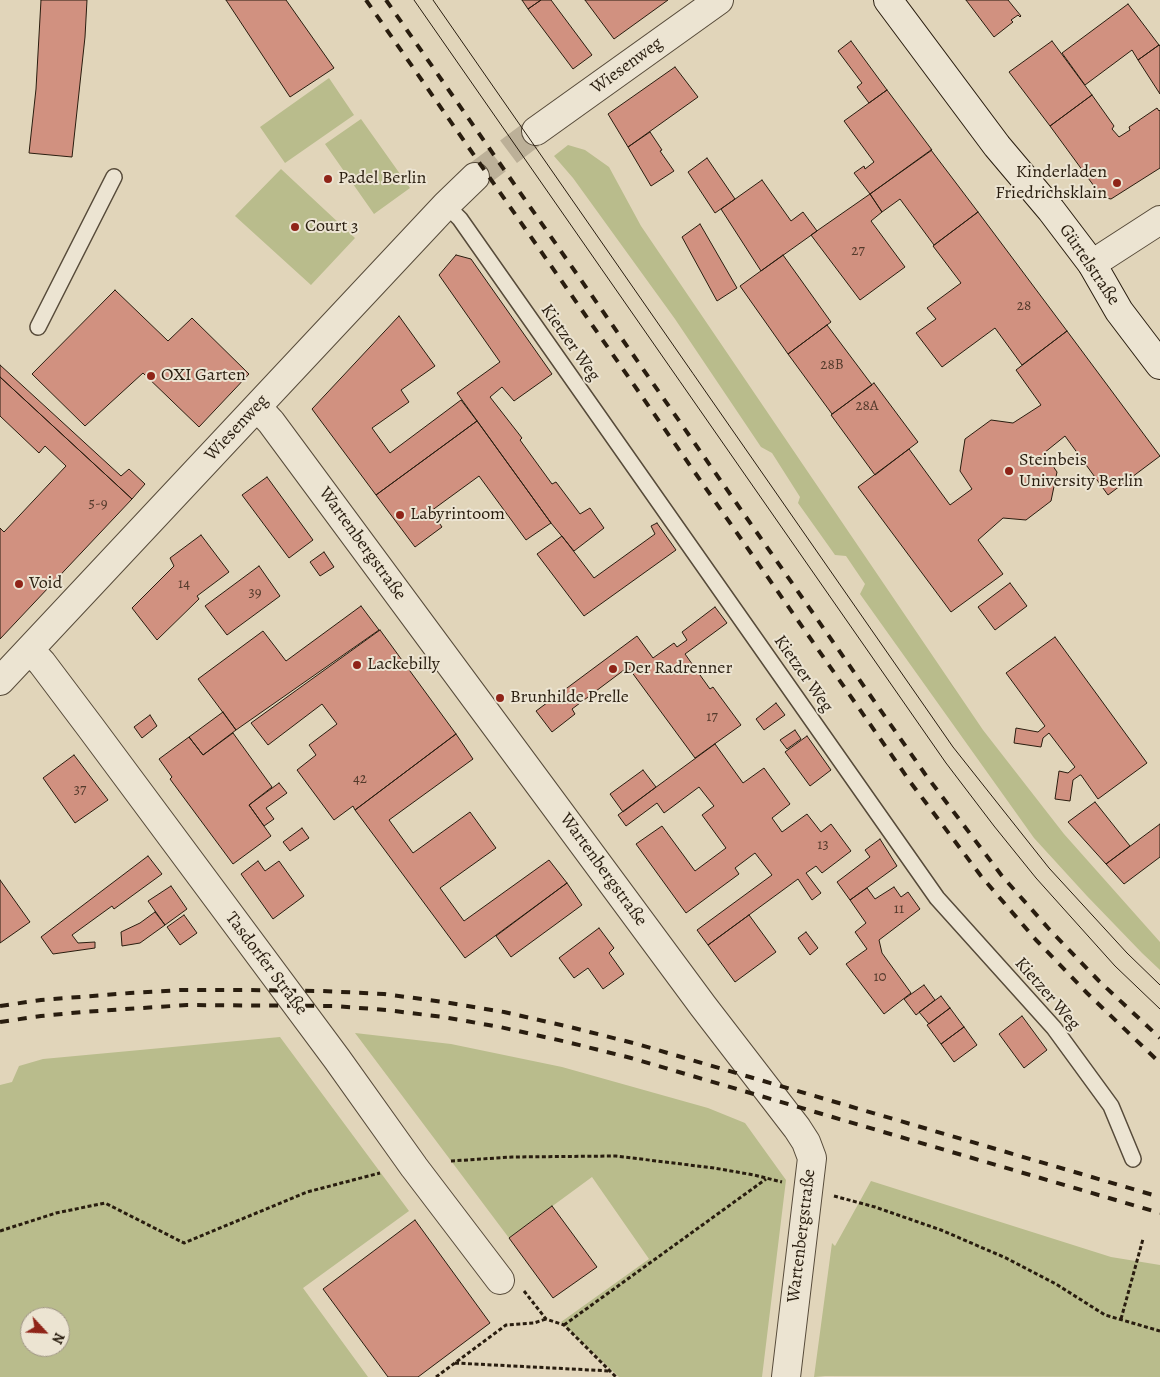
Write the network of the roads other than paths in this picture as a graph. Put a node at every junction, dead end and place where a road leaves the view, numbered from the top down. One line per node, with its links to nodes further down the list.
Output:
1 (719, 0): 3 (street, Wiesenweg)
2 (888, 0): 8 (street, Gürtelstraße)
3 (536, 132)
4 (114, 177): 9 (lane)
5 (475, 177): 6 (street, Wiesenweg)
6 (446, 205): 11 (street, Wiesenweg); 14 (lane, Kietzer Weg)
7 (1160, 220): 8 (street)
8 (1092, 264): 10 (street, Gürtelstraße)
9 (38, 327)
10 (1160, 365)
11 (257, 407): 12 (street, Wiesenweg); 16 (street, Wartenbergstraße)
12 (30, 650): 13 (street, Wiesenweg); 15 (street, Tasdorfer Straße)
13 (0, 681)
14 (1133, 1159)
15 (500, 1280)
16 (786, 1377)

